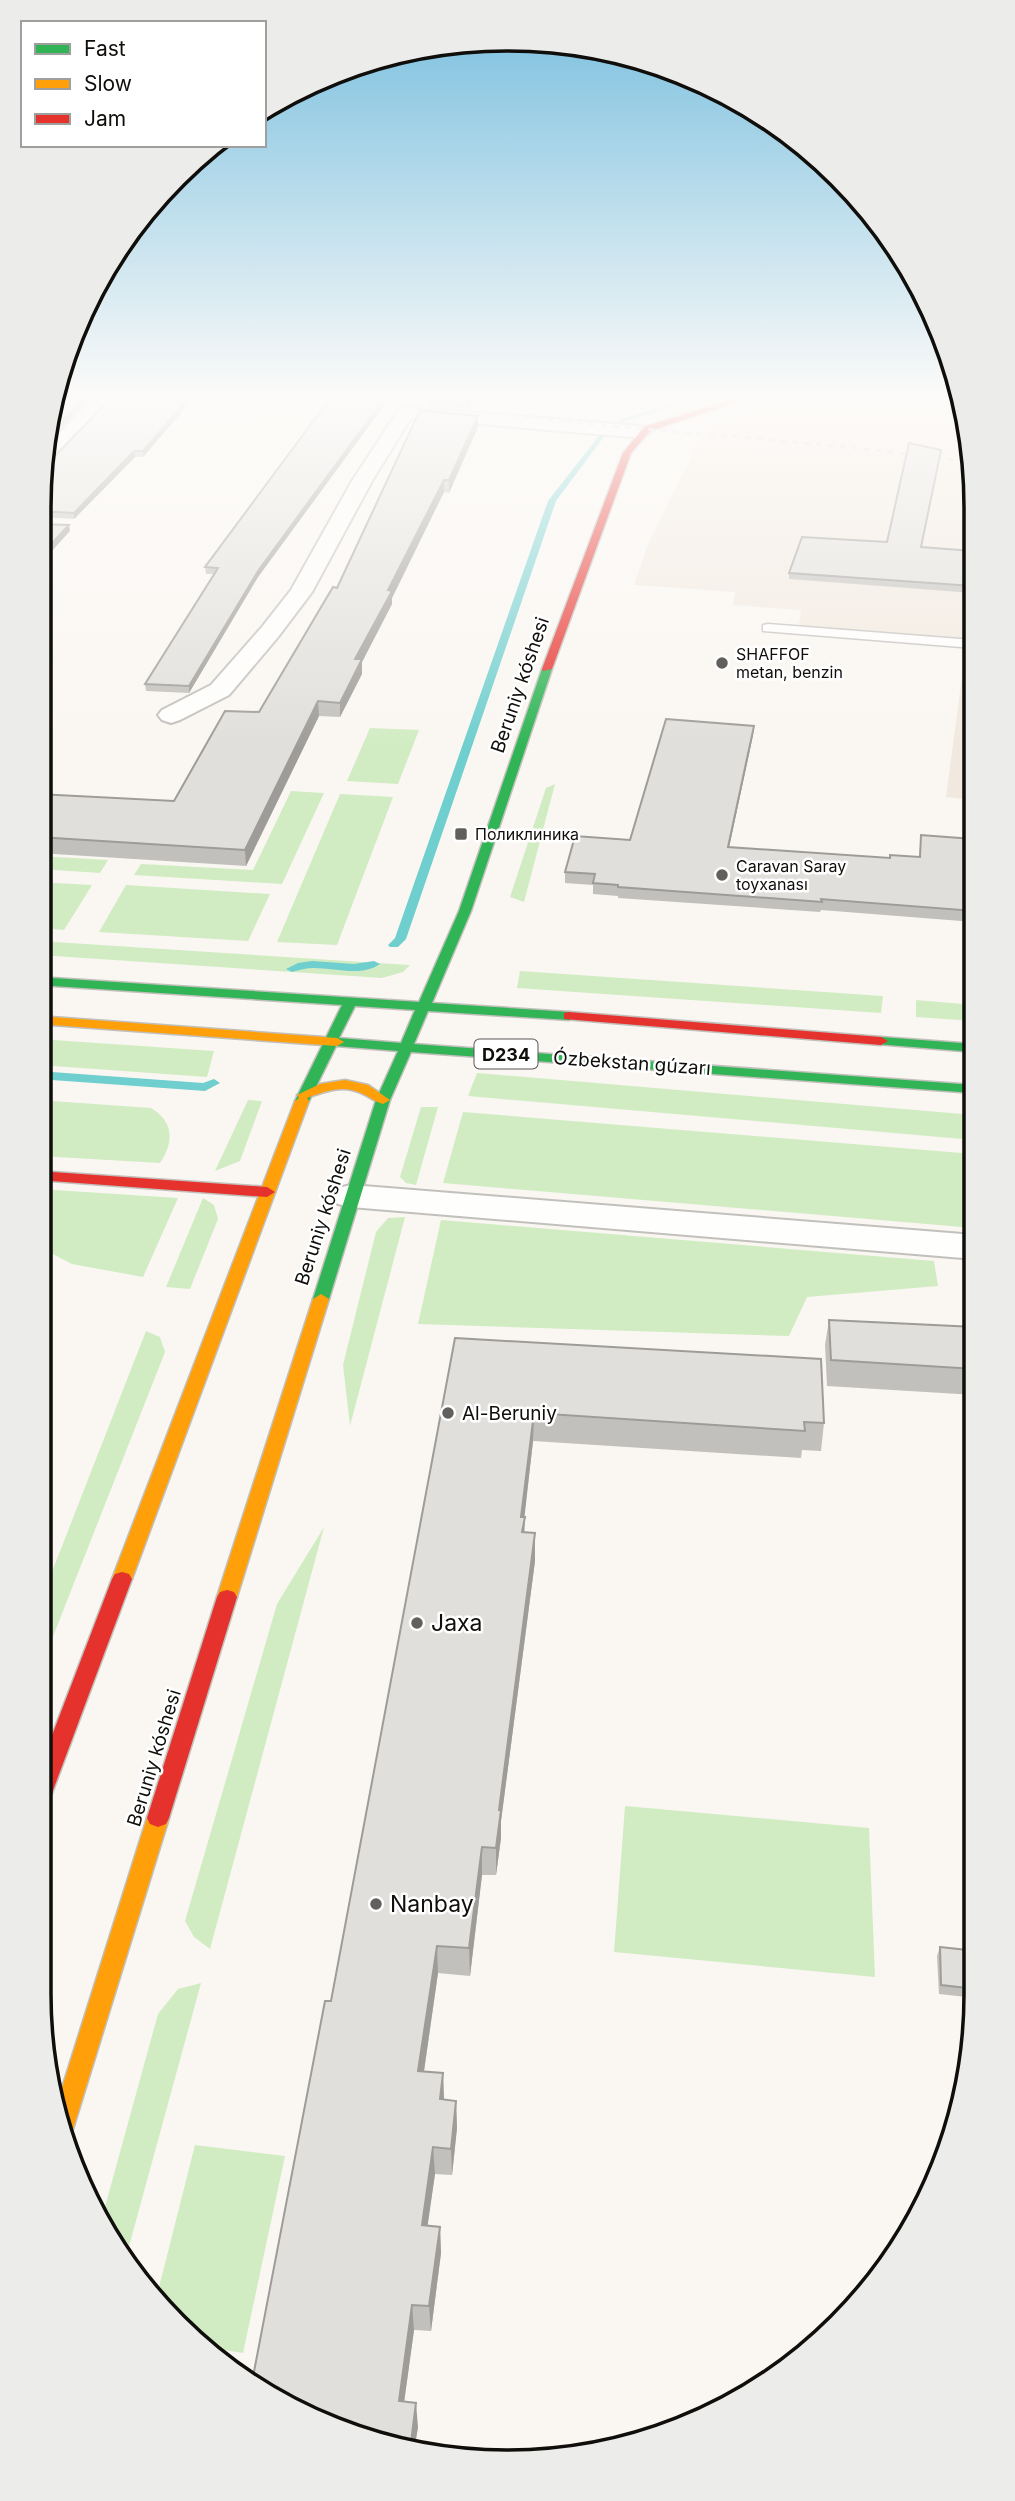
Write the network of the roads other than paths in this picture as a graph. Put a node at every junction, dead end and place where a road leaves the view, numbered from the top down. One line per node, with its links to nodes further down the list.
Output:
1 (342, 517): 5 (street)
2 (602, 517): 8 (main road, Beruniy kóshesi)
3 (768, 628): 4 (lane)
4 (964, 643)
5 (171, 715)
6 (51, 982): 7 (main road, D234)
7 (350, 1002): 8 (main road, D234); 10 (main road)
8 (426, 1006): 11 (main road, Beruniy kóshesi); 12 (main road, D234)
9 (51, 1021): 10 (main road, Ózbekstan gúzarı / D234)
10 (330, 1041): 11 (main road, Ózbekstan gúzarı / D234); 14 (main road)
11 (407, 1047): 13 (main road, Ózbekstan gúzarı / D234); 15 (main road, Beruniy kóshesi)
12 (964, 1047)
13 (964, 1087)
14 (304, 1095): 15 (main road); 17 (main road)
15 (383, 1100): 18 (main road, Beruniy kóshesi)
16 (51, 1176): 17 (main road)
17 (267, 1192): 20 (main road)
18 (351, 1196): 19 (street); 21 (main road, Beruniy kóshesi)
19 (964, 1246)
20 (51, 1766)
21 (66, 2112)

